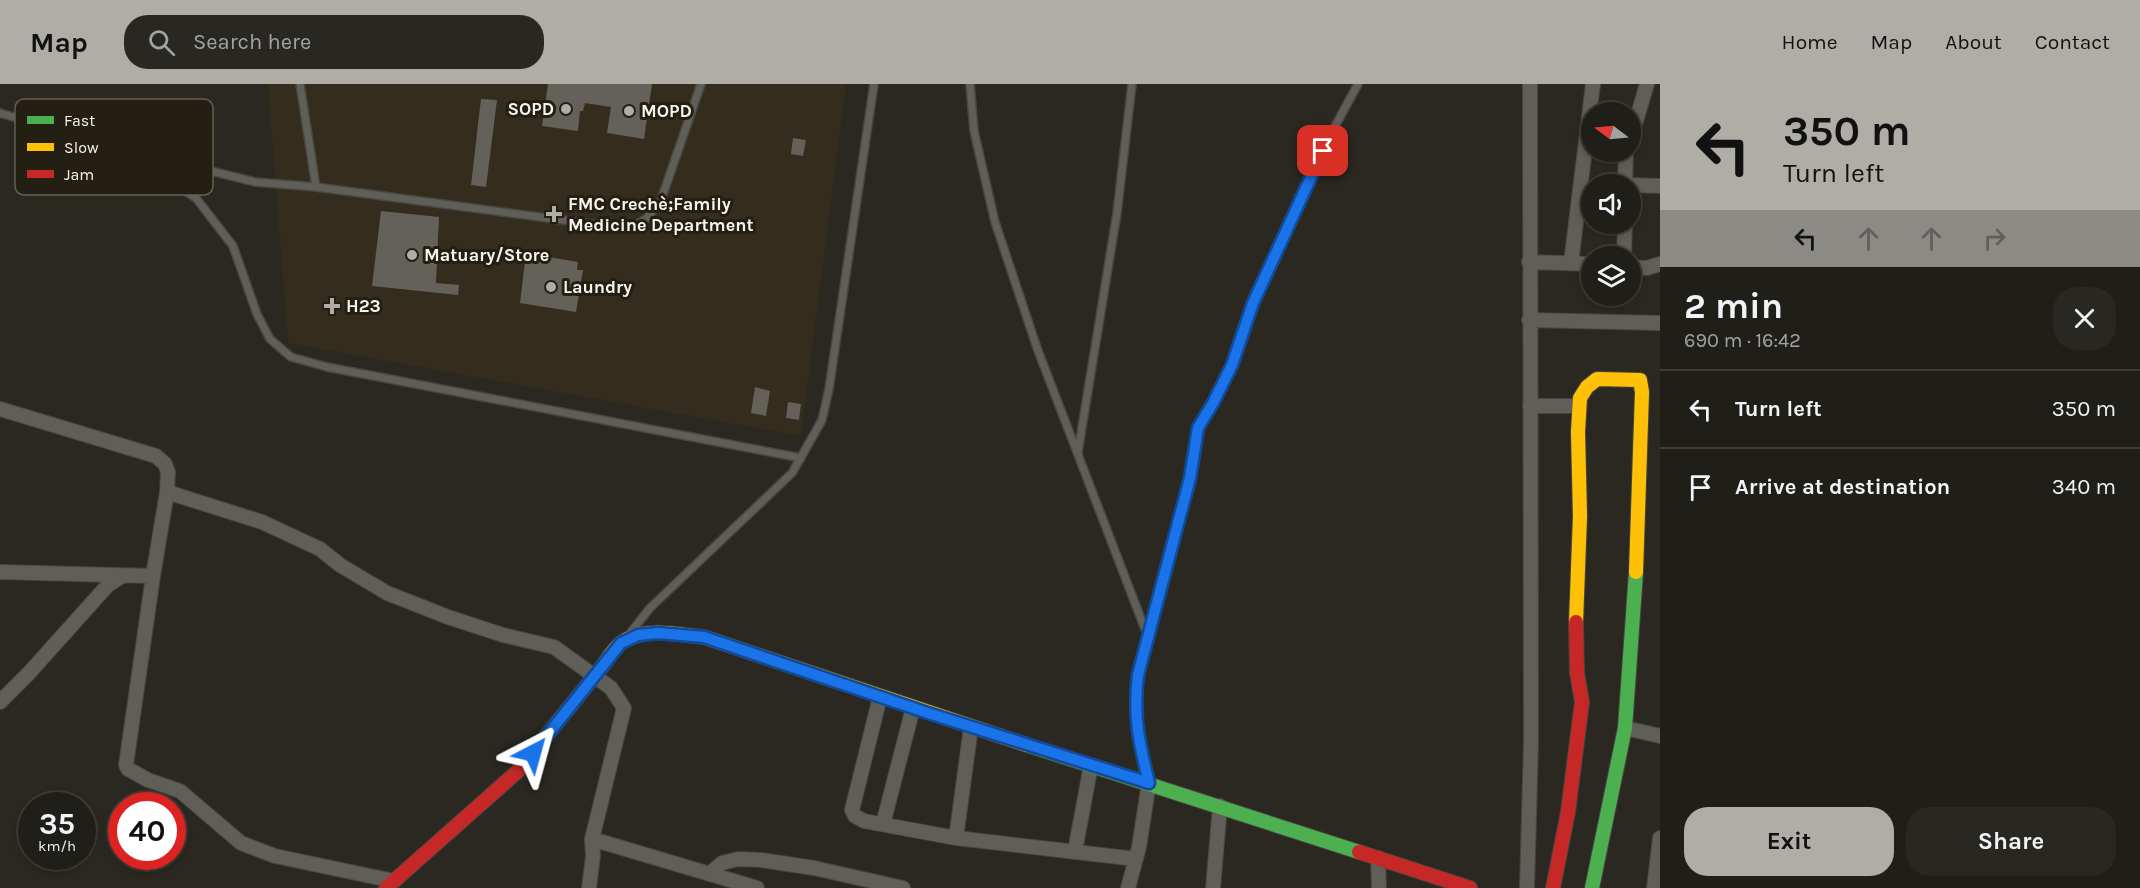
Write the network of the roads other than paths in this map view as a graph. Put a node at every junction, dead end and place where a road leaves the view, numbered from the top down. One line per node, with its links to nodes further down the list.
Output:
1 (300, 84): 16 (lane)
2 (701, 84): 16 (lane)
3 (874, 84): 29 (lane)
4 (970, 84): 28 (lane)
5 (1132, 84): 28 (lane)
6 (1358, 84): 34 (lane)
7 (1530, 84): 18 (street)
8 (1593, 84): 19 (street)
9 (1647, 84): 10 (street)
10 (1641, 106)
11 (0, 113): 12 (lane)
12 (15, 117)
13 (213, 172): 16 (lane)
14 (1641, 185): 15 (street)
15 (1660, 186)
16 (316, 188)
17 (191, 195): 29 (lane)
18 (1529, 262): 19 (street); 23 (street)
19 (1571, 263): 20 (street)
20 (1581, 263)
21 (1660, 264): 22 (street)
22 (1641, 268)
23 (1529, 320): 24 (street); 25 (street)
24 (1660, 323)
25 (1530, 406): 26 (street); 62 (street)
26 (1579, 406): 41 (street); 63 (street)
27 (0, 409): 30 (street)
28 (1077, 455): 34 (lane)
29 (801, 458): 35 (lane)
30 (167, 492): 33 (street); 36 (street)
31 (0, 572): 32 (street)
32 (122, 576): 33 (street); 38 (street)
33 (153, 576): 54 (street)
34 (1148, 637): 44 (lane)
35 (621, 643): 36 (street); 37 (street)
36 (595, 676): 47 (street); 54 (street)
37 (880, 697): 39 (street); 46 (street)
38 (0, 702)
39 (914, 708): 40 (street); 46 (street)
40 (971, 727): 43 (street); 48 (street)
41 (1625, 728): 42 (street); 64 (street)
42 (1660, 736)
43 (1091, 765): 44 (street); 50 (street)
44 (1149, 783): 45 (street); 52 (street)
45 (1220, 806): 51 (street); 59 (street)
46 (883, 824): 48 (street)
47 (592, 838): 53 (street); 55 (street)
48 (956, 838): 50 (street)
49 (1660, 840): 65 (street)
50 (1075, 851): 52 (street)
51 (1378, 858): 60 (street); 61 (street)
52 (1136, 859): 58 (street)
53 (709, 874): 56 (street); 57 (street)
54 (390, 884)
55 (589, 888)
56 (757, 888)
57 (903, 888)
58 (1128, 888)
59 (1214, 888)
60 (1379, 888)
61 (1470, 888)
62 (1527, 888)
63 (1553, 888)
64 (1592, 888)
65 (1654, 888)

